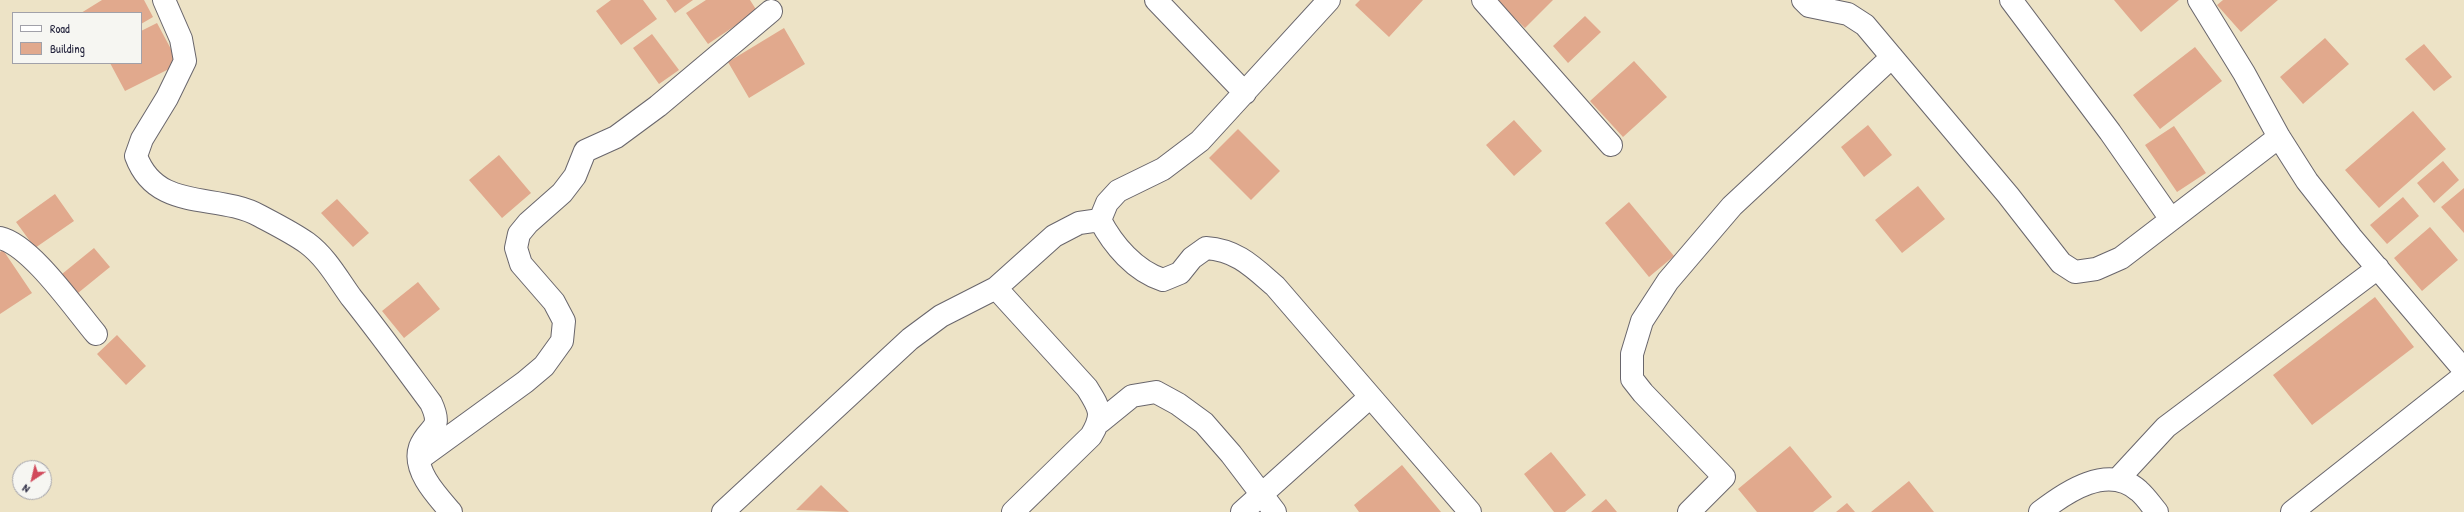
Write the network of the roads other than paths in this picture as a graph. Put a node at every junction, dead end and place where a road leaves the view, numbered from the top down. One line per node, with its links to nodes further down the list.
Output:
1 (164, 0): 23 (street)
2 (1156, 0): 10 (street)
3 (1329, 0): 10 (street)
4 (1483, 0): 12 (street)
5 (1803, 0): 9 (street)
6 (2011, 0): 13 (street)
7 (2199, 0): 11 (street)
8 (771, 11): 23 (street)
9 (1892, 57): 13 (street); 33 (street)
10 (1244, 93): 14 (street)
11 (2279, 137): 13 (street); 16 (street)
12 (1611, 145)
13 (2170, 218)
14 (1100, 220): 17 (street); 21 (street)
15 (0, 238): 18 (street)
16 (2378, 268): 19 (street); 24 (street)
17 (996, 288): 22 (street); 28 (street)
18 (96, 334)
19 (2464, 370)
20 (2464, 376): 26 (street)
21 (1370, 397): 25 (street); 32 (street)
22 (1100, 422): 25 (street); 29 (street)
23 (419, 459): 27 (street)
24 (2117, 480): 34 (street); 35 (street)
25 (1261, 495): 30 (street); 31 (street)
26 (2316, 505): 36 (street)
27 (451, 512)
28 (723, 512)
29 (1013, 512)
30 (1242, 512)
31 (1275, 512)
32 (1470, 512)
33 (1689, 512)
34 (2040, 512)
35 (2157, 512)
36 (2292, 512)

